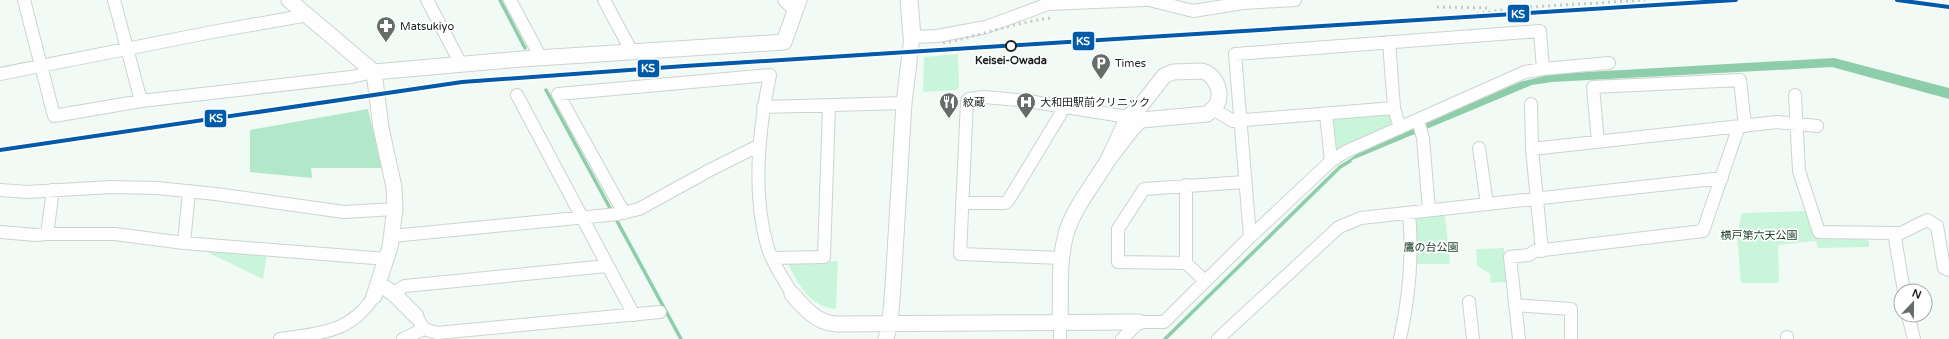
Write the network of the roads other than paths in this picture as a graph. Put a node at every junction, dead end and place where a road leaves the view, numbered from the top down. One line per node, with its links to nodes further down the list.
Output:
1 (24, 0): 22 (street)
2 (114, 0): 17 (street)
3 (289, 0): 14 (street)
4 (427, 0): 21 (street)
5 (510, 0): 19 (street)
6 (604, 0): 18 (street)
7 (909, 0): 15 (main road)
8 (1144, 0): 11 (street)
9 (1149, 0): 12 (street)
10 (1295, 0): 12 (street)
11 (1067, 2): 15 (street)
12 (1246, 2)
13 (792, 3): 18 (street)
14 (308, 15): 17 (street); 24 (street)
15 (912, 37): 29 (street)
16 (1389, 42): 23 (street); 34 (street); 38 (street)
17 (127, 49): 22 (street); 28 (street)
18 (632, 52): 19 (street)
19 (541, 58): 21 (street)
20 (1609, 63): 23 (street)
21 (461, 64): 24 (street)
22 (41, 66): 25 (street); 28 (street)
23 (1543, 69): 39 (street)
24 (374, 72): 28 (street); 59 (street)
25 (0, 74)
26 (1795, 95): 40 (street)
27 (517, 96): 63 (street)
28 (140, 101)
29 (904, 102): 31 (street); 89 (street)
30 (1531, 104): 47 (street)
31 (829, 106): 33 (street); 71 (street)
32 (1063, 106): 37 (street); 57 (street); 57 (street)
33 (763, 107): 45 (street); 62 (street)
34 (1394, 108): 36 (street); 43 (street)
35 (1213, 109): 37 (street); 38 (street); 48 (street)
36 (1326, 114): 38 (street); 49 (street)
37 (1128, 117): 48 (street)
38 (1240, 121): 51 (street)
39 (1419, 122): 43 (street); 60 (street)
40 (1796, 124): 41 (street); 42 (street); 65 (street)
41 (1742, 126): 44 (street); 44 (street); 50 (street)
42 (1817, 126)
43 (1400, 128): 49 (street)
44 (1598, 142): 47 (street)
45 (758, 146): 62 (street); 71 (street)
46 (1479, 148): 58 (street)
47 (1532, 149): 56 (street)
48 (1108, 160): 72 (street)
49 (1331, 161): 68 (street)
50 (1722, 178): 56 (street); 70 (street)
51 (1245, 182): 52 (street); 68 (street)
52 (1186, 185): 74 (street); 74 (street)
53 (0, 190): 54 (street)
54 (53, 190): 55 (street); 66 (street)
55 (190, 192): 59 (street); 69 (street)
56 (1538, 198): 58 (street); 70 (street)
57 (962, 203): 72 (street)
58 (1487, 204): 60 (street)
59 (395, 209): 67 (street)
60 (1430, 210): 61 (street)
61 (1409, 213): 98 (street); 99 (street)
62 (616, 214): 63 (street)
63 (582, 218): 67 (street); 75 (street)
64 (0, 232): 66 (street)
65 (1894, 233): 76 (street); 78 (street)
66 (46, 234): 69 (street)
67 (392, 236): 73 (street)
68 (1250, 237): 77 (street)
69 (184, 243): 73 (street)
70 (1542, 250): 83 (street)
71 (772, 258): 81 (street)
72 (1062, 258): 87 (street)
73 (387, 259): 79 (street)
74 (1186, 263): 77 (street)
75 (607, 266): 80 (street); 85 (street)
76 (1949, 270)
77 (1205, 281): 88 (street)
78 (1903, 283)
79 (376, 290): 80 (street); 92 (street)
80 (393, 293): 86 (street)
81 (792, 294): 89 (street)
82 (1469, 302): 100 (street)
83 (1515, 305): 101 (street); 102 (street)
84 (660, 312): 85 (street)
85 (634, 315): 91 (street)
86 (416, 316): 91 (street)
87 (1060, 322): 88 (street); 89 (street); 96 (street)
88 (1140, 322): 97 (street)
89 (890, 323): 95 (street)
90 (1910, 323): 103 (street)
91 (424, 329): 94 (street)
92 (294, 338): 93 (street)
93 (280, 339)
94 (403, 339)
95 (886, 339)
96 (1060, 339)
97 (1122, 339)
98 (1218, 339)
99 (1400, 339)
100 (1473, 339)
101 (1519, 339)
102 (1571, 339)
103 (1914, 339)

